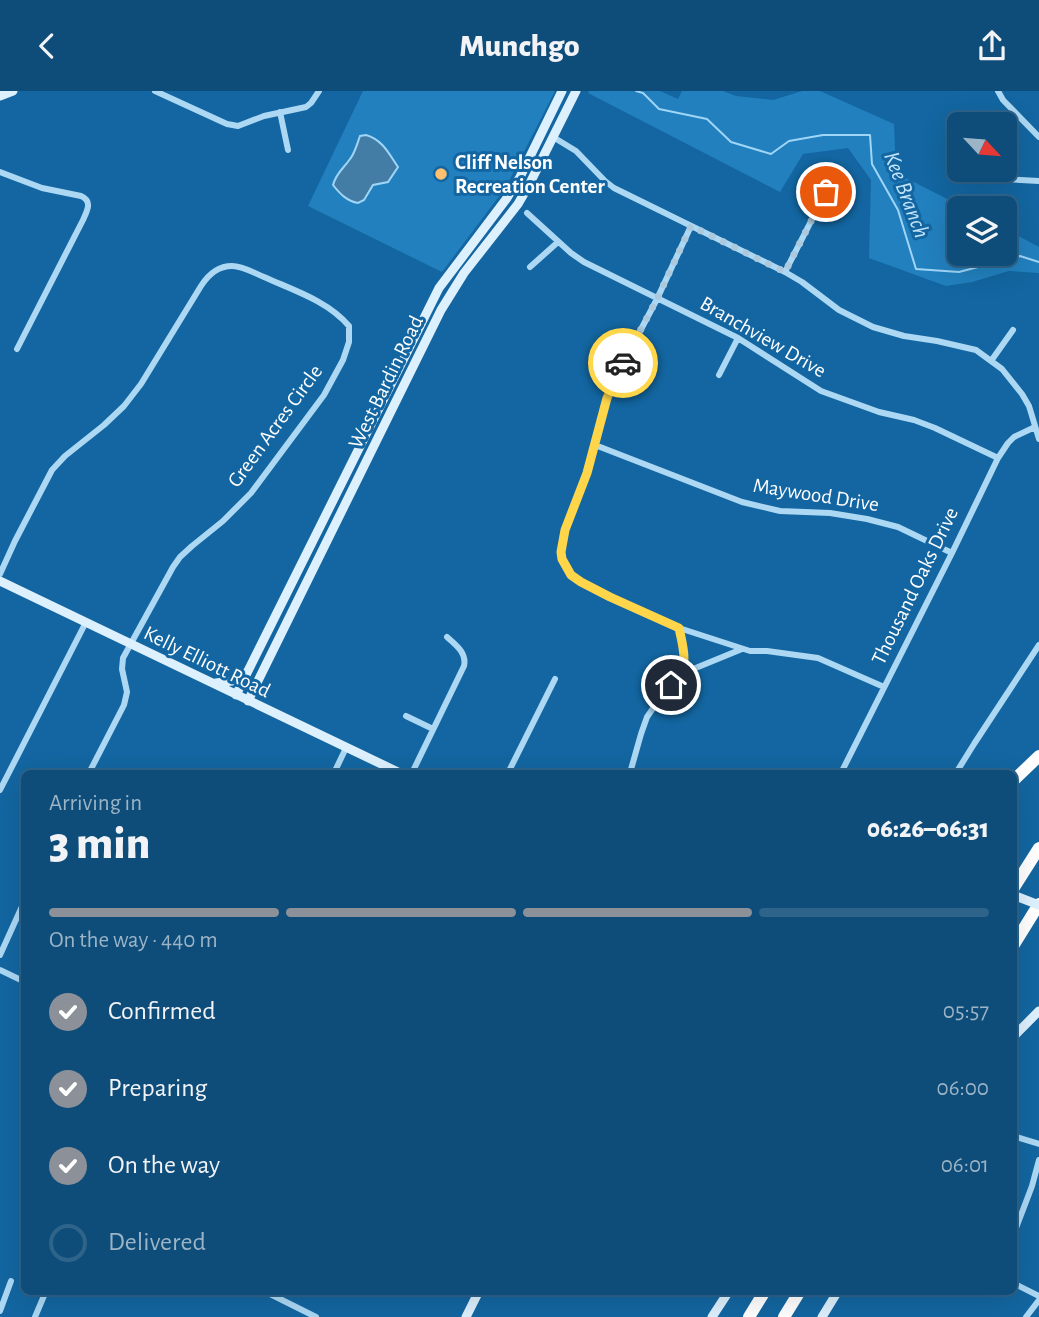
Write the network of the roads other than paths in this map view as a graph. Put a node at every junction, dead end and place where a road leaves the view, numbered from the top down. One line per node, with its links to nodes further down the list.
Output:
1 (13, 91): 7 (street)
2 (155, 91): 8 (street)
3 (319, 91): 8 (street)
4 (562, 91): 10 (street, West Bardin Road)
5 (576, 91): 9 (street, West Bardin Road)
6 (998, 91): 12 (street)
7 (0, 96)
8 (280, 112): 13 (street)
9 (559, 124): 10 (street); 11 (street, West Bardin Road)
10 (542, 131): 14 (street); 22 (street, West Bardin Road)
11 (553, 137): 14 (street, West Bardin Road); 20 (street)
12 (1039, 137)
13 (288, 151)
14 (545, 152): 25 (street, West Bardin Road)
15 (0, 172): 29 (street)
16 (1017, 180): 17 (street)
17 (1039, 181)
18 (826, 192): 24 (street)
19 (527, 213): 21 (street, Branchview Drive)
20 (691, 226): 24 (street); 26 (street)
21 (558, 242): 23 (street); 26 (street, Branchview Drive)
22 (455, 266): 25 (street); 47 (street, West Bardin Road)
23 (530, 267)
24 (785, 272): 30 (street)
25 (464, 273): 51 (street, West Bardin Road)
26 (657, 299): 28 (street, Branchview Drive); 36 (street)
27 (1013, 330): 30 (street)
28 (738, 338): 31 (street); 32 (street, Branchview Drive)
29 (17, 349)
30 (991, 361): 34 (street)
31 (719, 375)
32 (809, 385): 33 (street); 37 (street, Branchview Drive)
33 (806, 393)
34 (1035, 427): 35 (street); 37 (street, Thousand Oaks Drive)
35 (1039, 439)
36 (595, 445): 38 (street, Maywood Drive); 42 (street)
37 (998, 458): 38 (street, Thousand Oaks Drive)
38 (952, 553): 52 (street, Thousand Oaks Drive)
39 (0, 574): 44 (street, Green Acres Circle)
40 (0, 581): 41 (street, Kelly Elliott Road)
41 (86, 622): 44 (street, Kelly Elliott Road); 69 (street)
42 (679, 628): 46 (street); 48 (street)
43 (447, 637): 57 (street)
44 (130, 644): 50 (street, Kelly Elliott Road); 60 (street, Green Acres Circle)
45 (1039, 645): 67 (street)
46 (743, 649): 48 (street); 52 (street)
47 (247, 672): 50 (street); 53 (street, West Bardin Road)
48 (681, 674): 65 (street)
49 (555, 679): 64 (street)
50 (211, 684): 53 (street, Kelly Elliott Road)
51 (255, 685): 54 (street, West Bardin Road); 55 (street)
52 (884, 687): 66 (street, Thousand Oaks Drive)
53 (236, 695): 54 (street, Kelly Elliott Road)
54 (248, 701): 55 (street, Kelly Elliott Road)
55 (269, 711): 58 (street, Kelly Elliott Road)
56 (406, 716): 57 (street)
57 (433, 729): 63 (street)
58 (346, 748): 61 (street); 62 (street, Kelly Elliott Road)
59 (1039, 756): 68 (highway)
60 (91, 770)
61 (335, 770)
62 (394, 770)
63 (413, 770)
64 (510, 770)
65 (631, 770)
66 (842, 770)
67 (958, 770)
68 (1017, 777)
69 (0, 790)
70 (1039, 848): 71 (highway)
71 (1017, 885)
72 (1017, 894): 73 (street, bridge)
73 (1039, 904): 75 (highway)
74 (21, 909): 76 (street)
75 (1017, 940)
76 (0, 955)
77 (0, 970): 78 (street)
78 (21, 980)
79 (1039, 1011): 80 (street)
80 (1017, 1033)
81 (1017, 1137): 82 (street)
82 (1039, 1145)
83 (1039, 1160): 84 (street)
84 (1017, 1224)
85 (11, 1281): 95 (street)
86 (1017, 1285): 94 (street)
87 (44, 1295): 96 (street)
88 (272, 1295): 97 (street)
89 (478, 1295): 98 (street)
90 (726, 1295): 99 (street)
91 (763, 1295): 100 (highway)
92 (798, 1295): 101 (highway)
93 (836, 1295): 102 (street)
94 (1039, 1298): 103 (street)
95 (0, 1311)
96 (35, 1317)
97 (316, 1317)
98 (467, 1317)
99 (712, 1317)
100 (750, 1317)
101 (784, 1317)
102 (822, 1317)
103 (1026, 1317)

